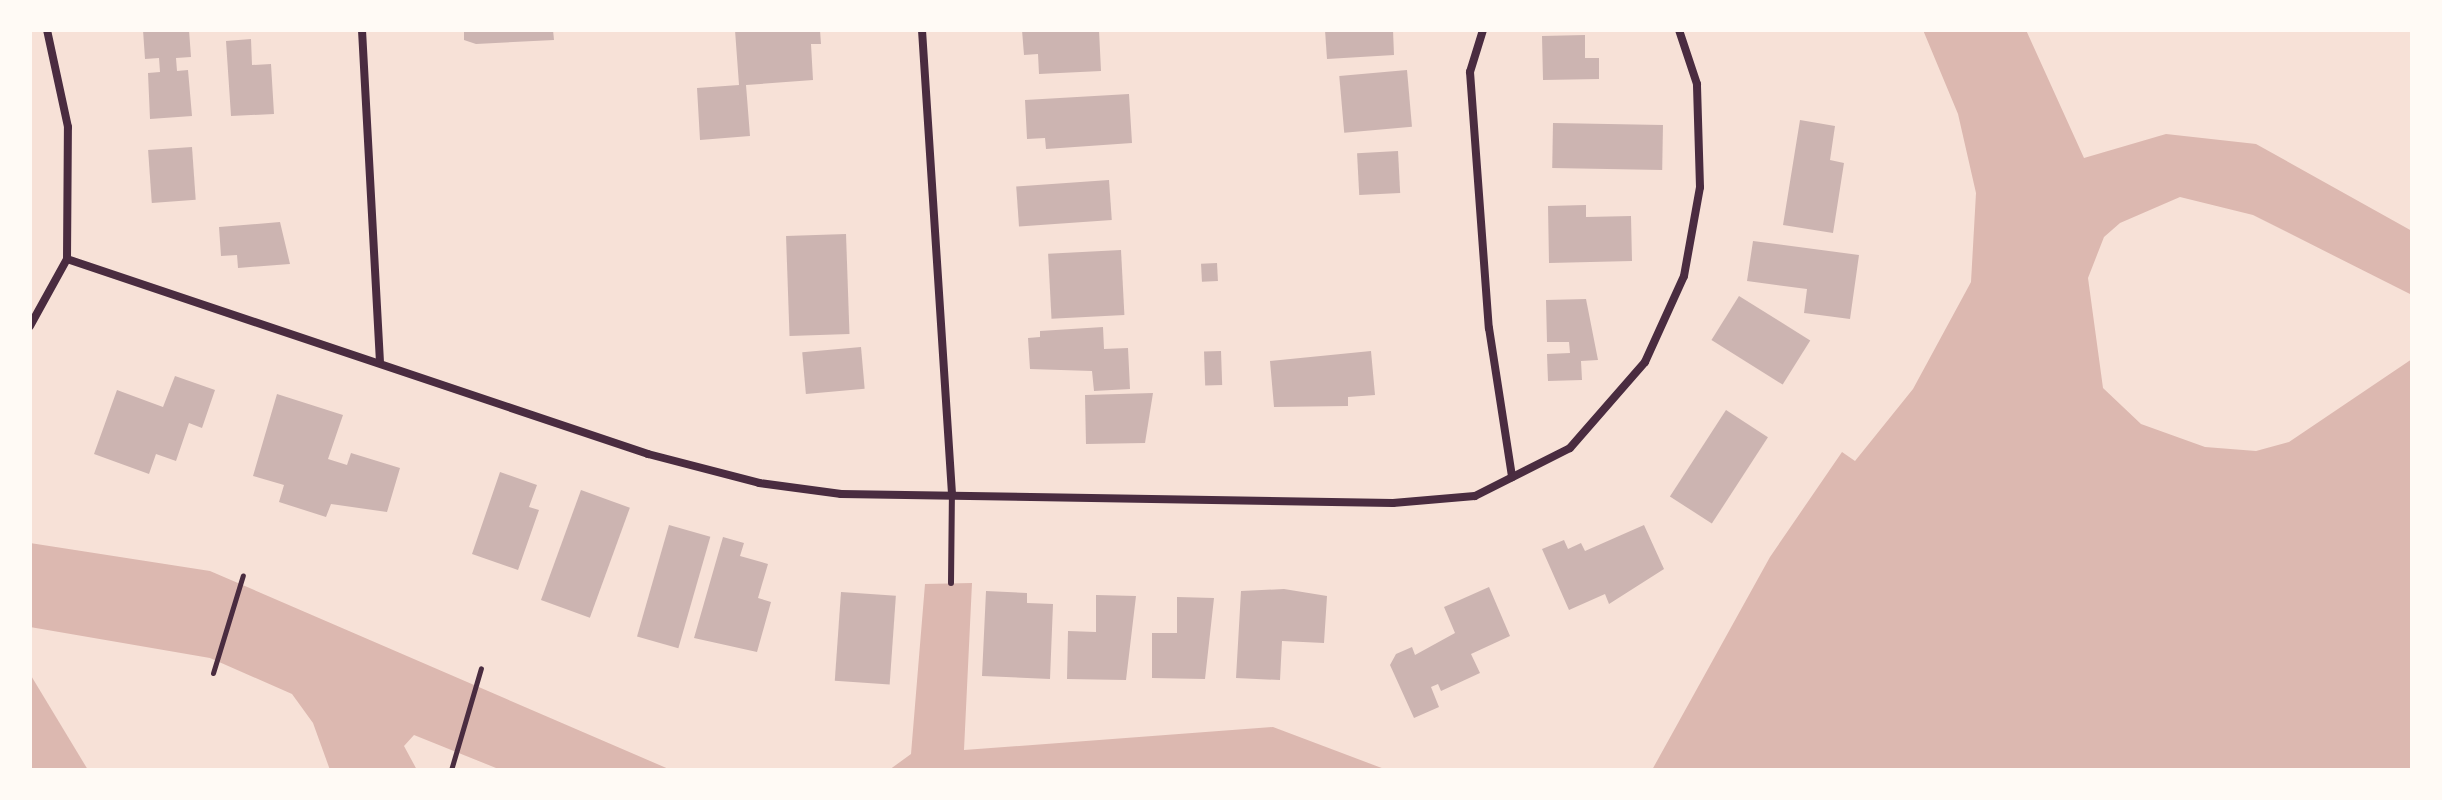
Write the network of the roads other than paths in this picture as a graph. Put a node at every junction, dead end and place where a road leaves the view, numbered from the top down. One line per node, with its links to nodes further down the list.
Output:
1 (47, 30): 6 (street)
2 (362, 30): 8 (street)
3 (922, 30): 10 (street)
4 (1483, 30): 9 (street)
5 (1679, 30): 9 (street)
6 (67, 259): 7 (street); 8 (street)
7 (30, 326)
8 (380, 361): 10 (street)
9 (1512, 477): 10 (street)
10 (952, 493): 11 (lane)
11 (951, 583)

